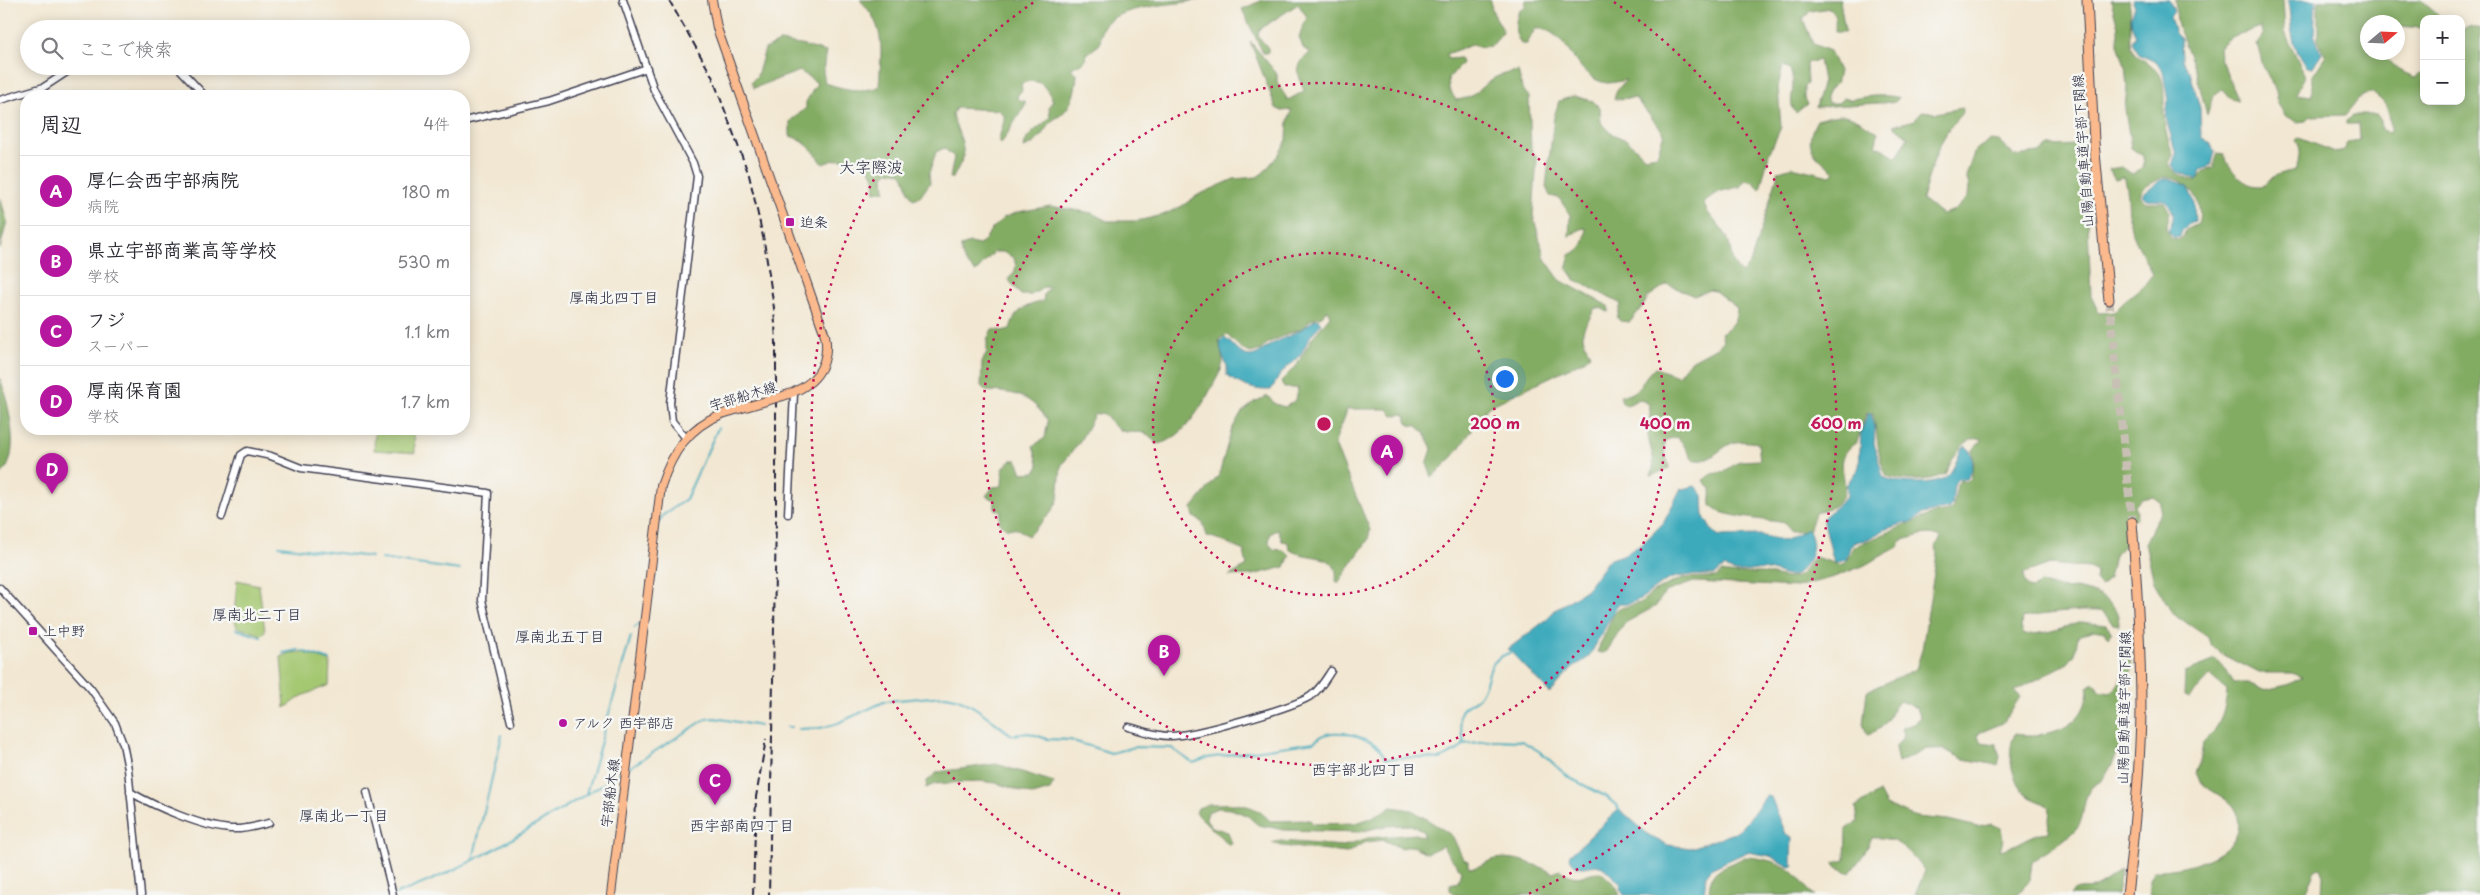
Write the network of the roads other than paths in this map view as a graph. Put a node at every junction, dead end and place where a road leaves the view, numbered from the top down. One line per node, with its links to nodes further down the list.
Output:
1 (623, 0): 4 (street)
2 (712, 0): 13 (main road, 宇部船木線)
3 (2088, 0): 12 (highway, 山陽自動車道宇部下関線)
4 (647, 68): 11 (street); 14 (street)
5 (62, 75): 7 (street)
6 (185, 75): 8 (street)
7 (34, 90)
8 (199, 90)
9 (20, 94): 10 (street)
10 (0, 100)
11 (470, 120)
12 (2109, 300)
13 (794, 393): 14 (main road, 宇部船木線, bridge); 15 (street)
14 (685, 437): 27 (main road, 宇部船木線)
15 (788, 514)
16 (222, 516): 20 (street)
17 (2132, 522): 28 (highway, 山陽自動車道宇部下関線)
18 (0, 588): 22 (street)
19 (1331, 671): 21 (street)
20 (511, 722)
21 (1128, 727)
22 (130, 792): 24 (street); 25 (street)
23 (367, 792): 26 (street)
24 (270, 823)
25 (141, 895)
26 (393, 895)
27 (611, 895)
28 (2127, 895)

